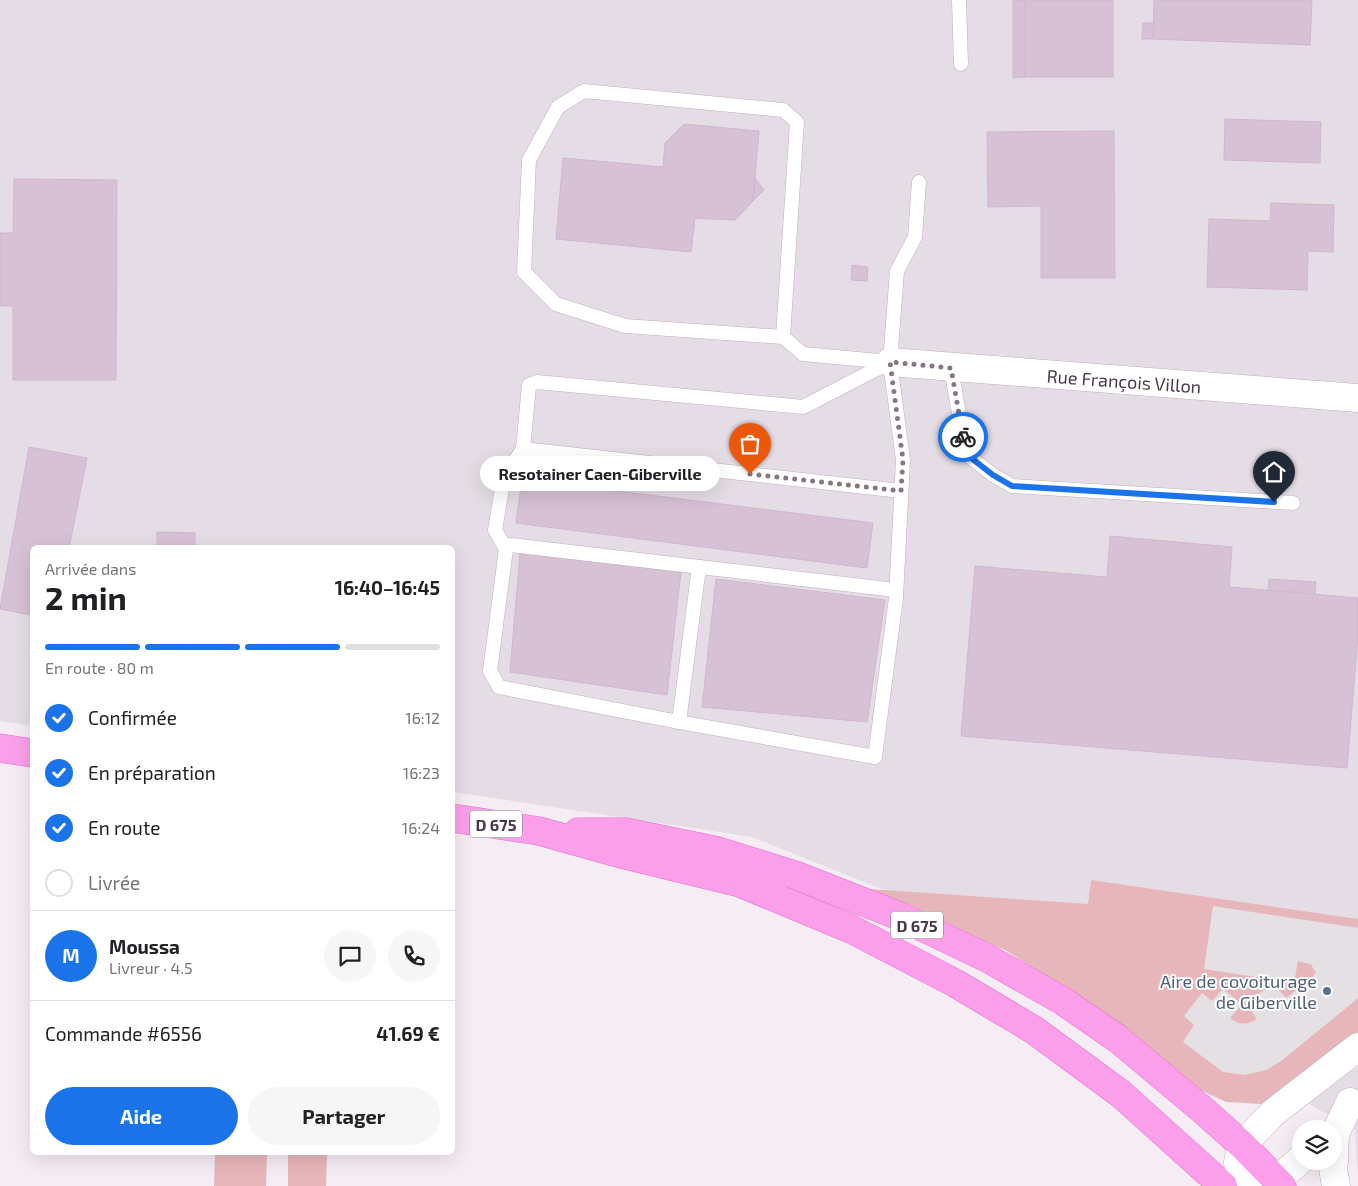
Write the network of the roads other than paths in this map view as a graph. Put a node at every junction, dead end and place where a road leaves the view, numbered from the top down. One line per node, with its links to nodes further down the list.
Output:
1 (960, 0): 2 (lane)
2 (961, 64)
3 (918, 182): 5 (lane)
4 (783, 337): 4 (lane); 5 (lane)
5 (890, 362): 6 (street, Rue François Villon); 8 (lane); 9 (lane)
6 (951, 368): 7 (street, Rue François Villon); 10 (lane)
7 (1358, 398)
8 (523, 448): 9 (lane); 11 (lane)
9 (901, 491): 13 (lane)
10 (1293, 503)
11 (506, 549): 12 (lane); 14 (lane)
12 (699, 567): 13 (lane); 14 (lane)
13 (896, 590): 14 (lane)
14 (679, 722)
15 (0, 748): 16 (main road)
16 (30, 753)
17 (455, 818): 18 (main road, D 675)
18 (538, 831): 23 (main road, D 675); 27 (main road, D 675)
19 (1358, 1047): 23 (street)
20 (1354, 1097): 21 (street); 22 (street)
21 (1335, 1120)
22 (1342, 1120)
23 (1242, 1145): 26 (main road, D 675); 27 (street)
24 (1292, 1168): 26 (street)
25 (1335, 1170): 28 (street)
26 (1279, 1182): 27 (street)
27 (1235, 1183)
28 (1336, 1186)

